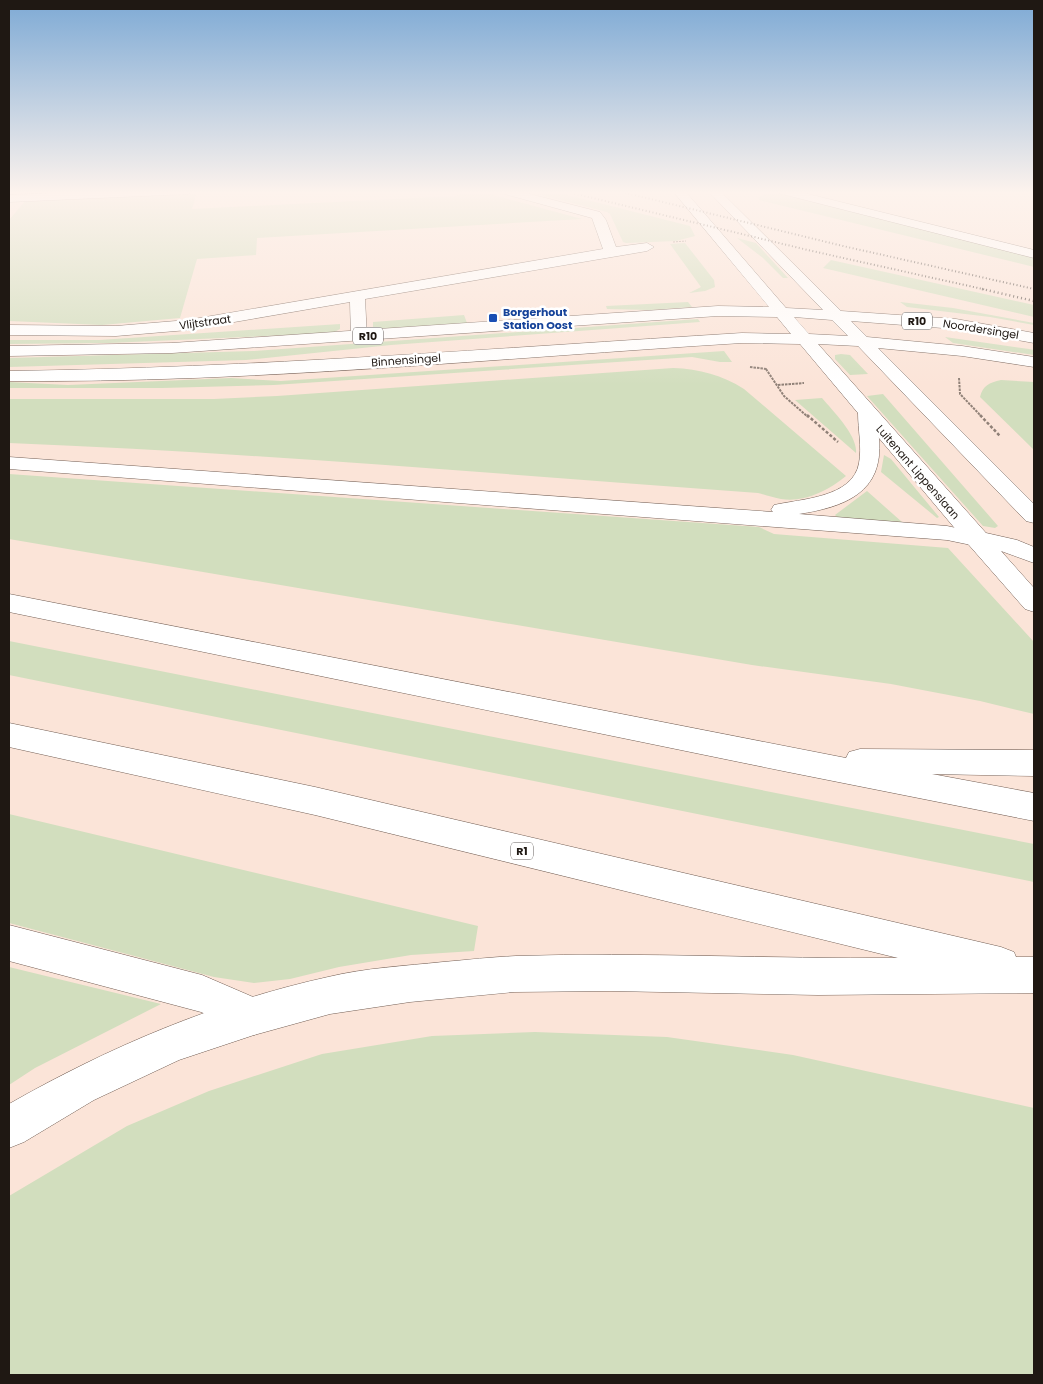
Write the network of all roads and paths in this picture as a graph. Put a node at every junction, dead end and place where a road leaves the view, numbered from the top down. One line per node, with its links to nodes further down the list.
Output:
1 (590, 256): 4 (main road, Vlijtstraat)
2 (733, 256): 5 (main road, Luitenant Lippenslaan)
3 (778, 256): 6 (main road)
4 (357, 296): 7 (main road, Vlijtstraat); 8 (main road)
5 (781, 312): 6 (main road, R10); 8 (main road, R10); 9 (main road, Luitenant Lippenslaan)
6 (838, 316): 10 (main road, Noordersingel / R10); 11 (main road)
7 (9, 330)
8 (359, 337): 12 (main road, R10)
9 (803, 338): 11 (main road, R10); 15 (main road, Binnensingel / R10); 16 (main road, Luitenant Lippenslaan)
10 (1034, 338)
11 (862, 342): 13 (main road, Noordersingel / R10); 20 (main road)
12 (9, 351)
13 (1034, 362)
14 (958, 373): 17 (path)
15 (9, 376)
16 (867, 412): 19 (main road); 21 (main road, Luitenant Lippenslaan)
17 (1000, 436)
18 (9, 463): 19 (main road)
19 (655, 510): 21 (main road)
20 (1034, 516)
21 (976, 539): 22 (main road); 25 (main road, Luitenant Lippenslaan)
22 (1034, 555)
23 (1034, 559): 25 (main road)
24 (9, 603): 27 (main road)
25 (1034, 603)
26 (9, 735): 31 (main road, R1)
27 (788, 760): 28 (main road); 29 (main road)
28 (1034, 763)
29 (1034, 807)
30 (9, 943): 32 (main road)
31 (1034, 974): 32 (main road)
32 (254, 1016): 33 (main road)
33 (9, 1127)

